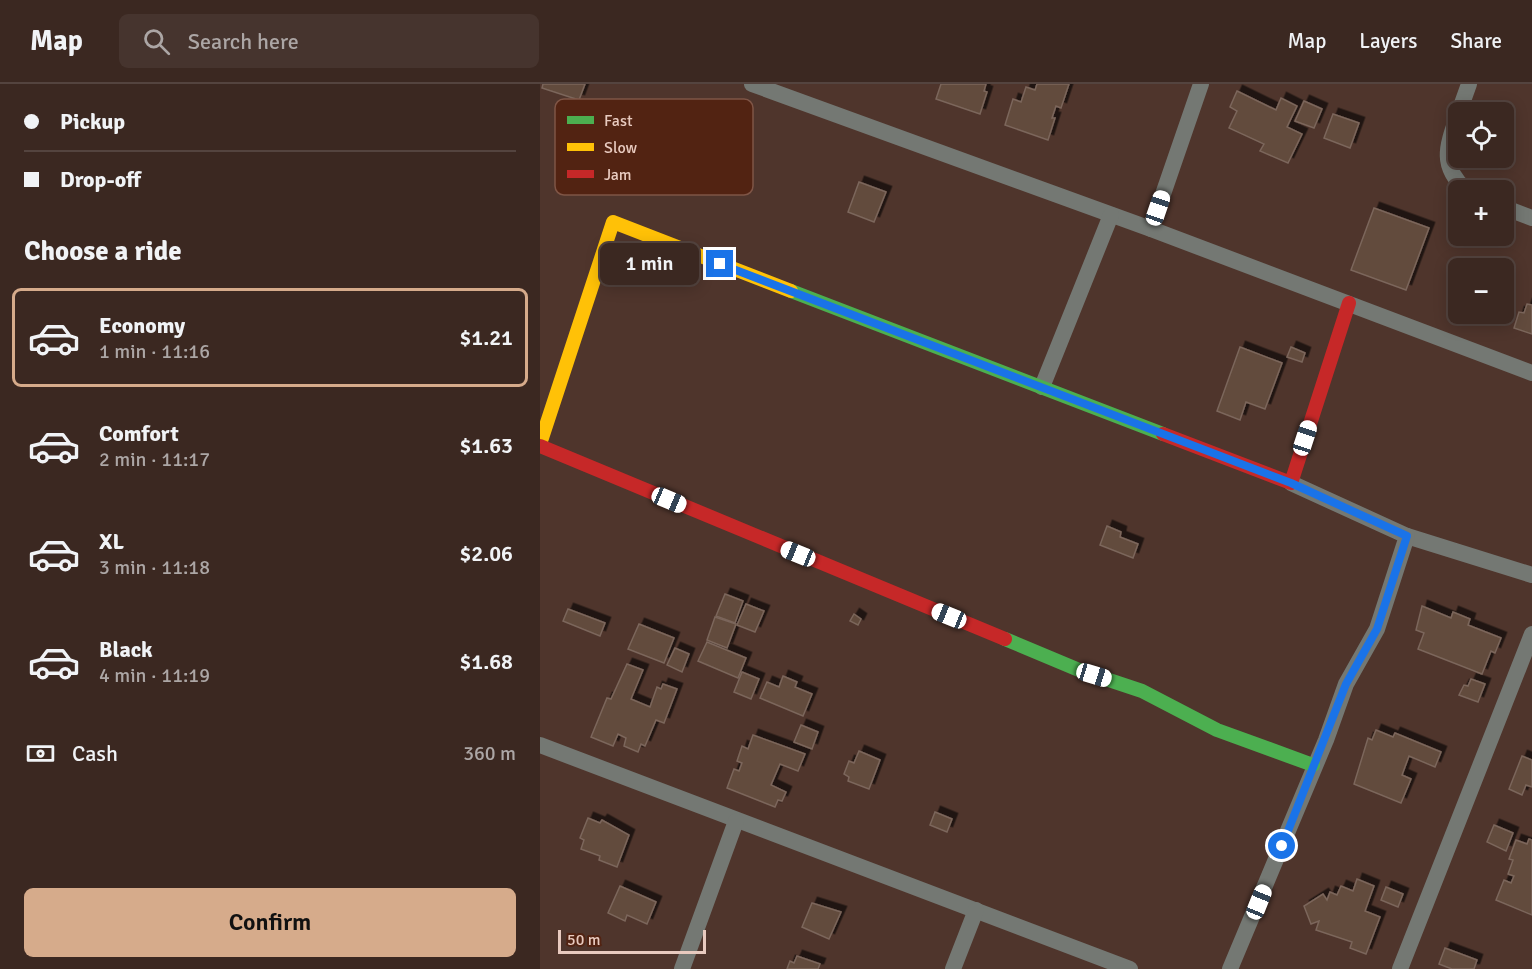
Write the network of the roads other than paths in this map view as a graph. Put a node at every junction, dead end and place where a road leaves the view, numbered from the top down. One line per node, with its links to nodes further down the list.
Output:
1 (752, 84): 8 (street)
2 (1201, 84): 10 (street)
3 (1469, 84): 4 (street)
4 (1462, 102)
5 (1448, 145): 6 (street)
6 (1448, 164)
7 (1514, 211): 9 (street)
8 (1111, 215): 10 (street); 13 (street)
9 (1532, 218)
10 (1151, 229): 11 (street)
11 (1349, 303): 12 (street); 15 (street)
12 (1532, 373)
13 (1042, 387): 14 (street); 15 (street)
14 (540, 445): 20 (street)
15 (1291, 483): 16 (street)
16 (1407, 536): 17 (street); 20 (street)
17 (1532, 575)
18 (1532, 634): 27 (street)
19 (540, 745): 21 (street)
20 (1313, 765): 26 (street)
21 (736, 821): 22 (street); 23 (street)
22 (976, 910): 24 (street); 25 (street)
23 (682, 969)
24 (953, 969)
25 (1130, 969)
26 (1230, 969)
27 (1400, 969)

